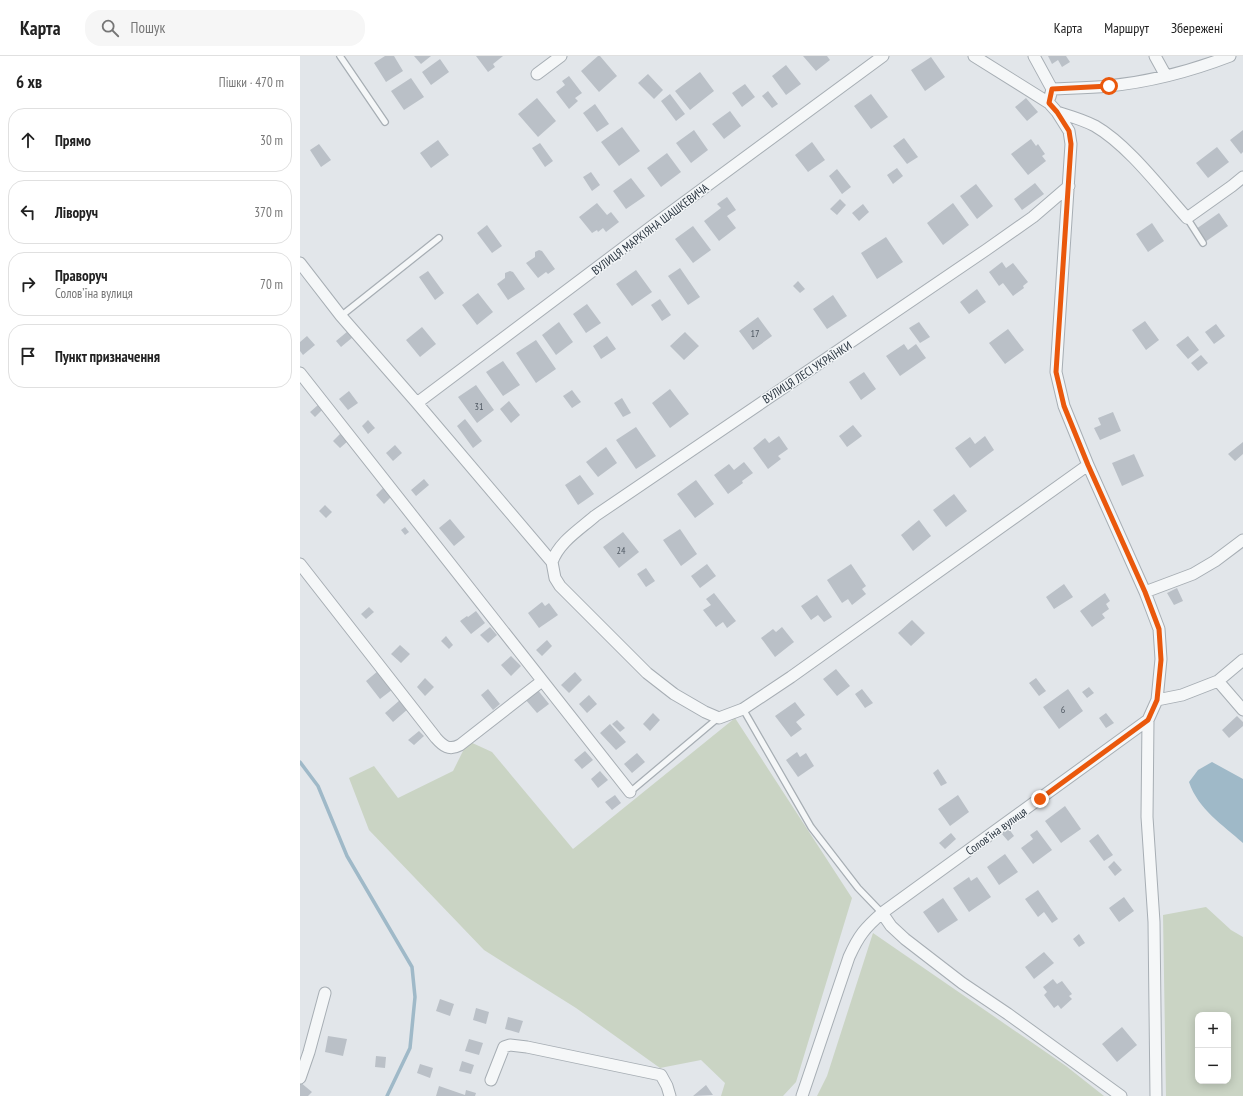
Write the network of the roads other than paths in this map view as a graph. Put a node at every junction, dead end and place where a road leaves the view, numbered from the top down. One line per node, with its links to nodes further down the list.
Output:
1 (340, 56): 13 (lane)
2 (561, 56): 8 (street)
3 (883, 56): 22 (street, ВУЛИЦЯ МАРКІЯНА ШАШКЕВИЧА)
4 (974, 56): 11 (street)
5 (1034, 56): 10 (street)
6 (1155, 56): 9 (street)
7 (1230, 56): 9 (street)
8 (537, 74)
9 (1166, 76): 10 (street)
10 (1052, 89): 11 (street)
11 (1049, 103): 12 (street)
12 (1057, 112): 15 (street); 16 (street)
13 (385, 122)
14 (1243, 177): 16 (street)
15 (1069, 186): 23 (street); 25 (street, ВУЛИЦЯ ЛЕСІ УКРАЇНКИ)
16 (1187, 218): 18 (lane)
17 (439, 238): 20 (lane)
18 (1203, 243)
19 (300, 263): 20 (street)
20 (341, 316): 22 (street)
21 (300, 372): 29 (street)
22 (417, 403): 25 (street)
23 (1088, 465): 27 (street); 32 (street)
24 (1243, 540): 27 (street)
25 (552, 562): 34 (street)
26 (300, 564): 29 (street)
27 (1145, 592): 31 (street)
28 (1243, 660): 30 (street)
29 (542, 681): 36 (street)
30 (1218, 681): 31 (street); 33 (street)
31 (1157, 700): 35 (street)
32 (742, 709): 34 (street); 37 (lane)
33 (1243, 710)
34 (719, 718): 36 (lane)
35 (1148, 720): 37 (street, Соловʼїна вулиця); 44 (street)
36 (630, 792)
37 (882, 913): 42 (street, Соловʼїна вулиця); 43 (street)
38 (325, 993): 39 (street)
39 (300, 1078)
40 (491, 1080): 41 (street)
41 (670, 1096)
42 (802, 1096)
43 (1121, 1096)
44 (1156, 1096)

